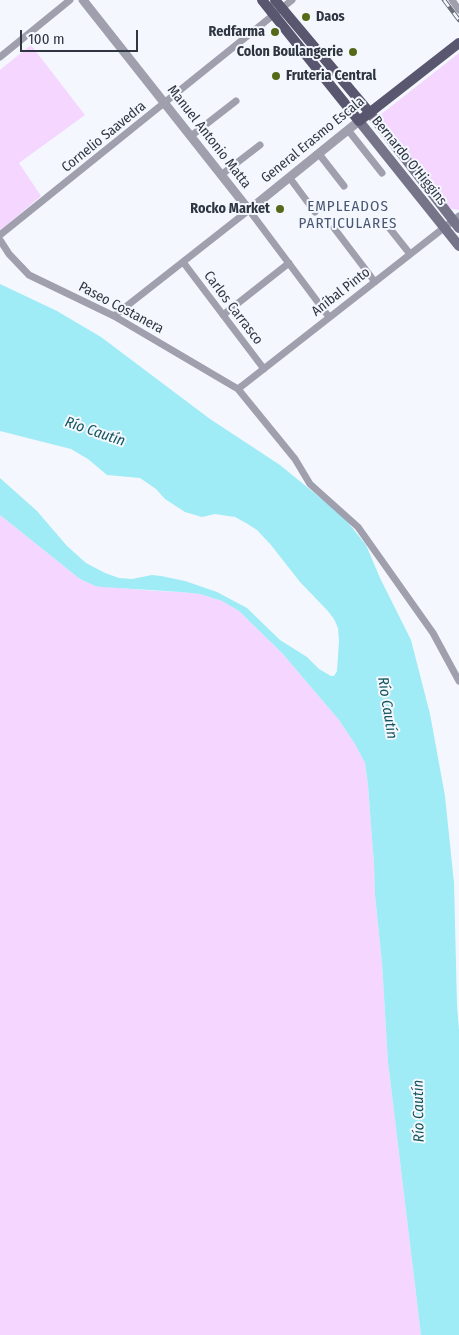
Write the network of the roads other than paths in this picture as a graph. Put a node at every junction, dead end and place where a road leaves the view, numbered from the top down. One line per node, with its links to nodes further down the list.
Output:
1 (70, 0): 10 (street)
2 (83, 0): 12 (street, Manuel Antonio Matta)
3 (262, 0): 8 (main road, Bernardo O'Higgins)
4 (275, 0): 8 (main road, Bernardo O'Higgins)
5 (292, 0): 8 (street, Cornelio Saavedra)
6 (452, 0): 7 (street)
7 (459, 10)
8 (278, 12): 12 (street, Cornelio Saavedra); 13 (main road, Bernardo O'Higgins); 14 (main road, Bernardo O'Higgins)
9 (459, 43): 13 (main road, General Erasmo Escala)
10 (0, 58)
11 (236, 101): 16 (street)
12 (165, 104): 16 (street, Manuel Antonio Matta); 29 (street, Cornelio Saavedra)
13 (370, 113): 14 (main road, General Erasmo Escala); 25 (main road, Bernardo O'Higgins)
14 (359, 121): 15 (street, General Erasmo Escala); 27 (main road, Bernardo O'Higgins)
15 (348, 130): 18 (street, General Erasmo Escala); 19 (street)
16 (191, 136): 20 (street, Manuel Antonio Matta)
17 (260, 145): 20 (street)
18 (319, 154): 21 (street, General Erasmo Escala); 22 (street)
19 (382, 173)
20 (221, 175): 23 (street, Manuel Antonio Matta)
21 (289, 178): 23 (street, General Erasmo Escala); 24 (street)
22 (344, 186)
23 (248, 210): 33 (street, General Erasmo Escala); 34 (street, Manuel Antonio Matta)
24 (315, 212)
25 (457, 221): 27 (street, Aníbal Pinto)
26 (387, 225): 32 (street)
27 (444, 227): 31 (main road, Bernardo O'Higgins); 32 (street, Aníbal Pinto)
28 (334, 228): 35 (street)
29 (0, 235)
30 (0, 240): 37 (street, Paseo Costanera)
31 (459, 246)
32 (410, 254): 35 (street, Aníbal Pinto)
33 (183, 262): 36 (street, Carlos Carrasco); 37 (street, General Erasmo Escala)
34 (289, 263): 36 (street); 38 (street, Manuel Antonio Matta)
35 (375, 282): 38 (street, Aníbal Pinto)
36 (223, 315): 39 (street, Carlos Carrasco)
37 (114, 316): 40 (street, Paseo Costanera)
38 (330, 317): 39 (street, Aníbal Pinto)
39 (264, 369): 40 (street, Aníbal Pinto)
40 (238, 389): 41 (street, Paseo Costanera)
41 (459, 681)

